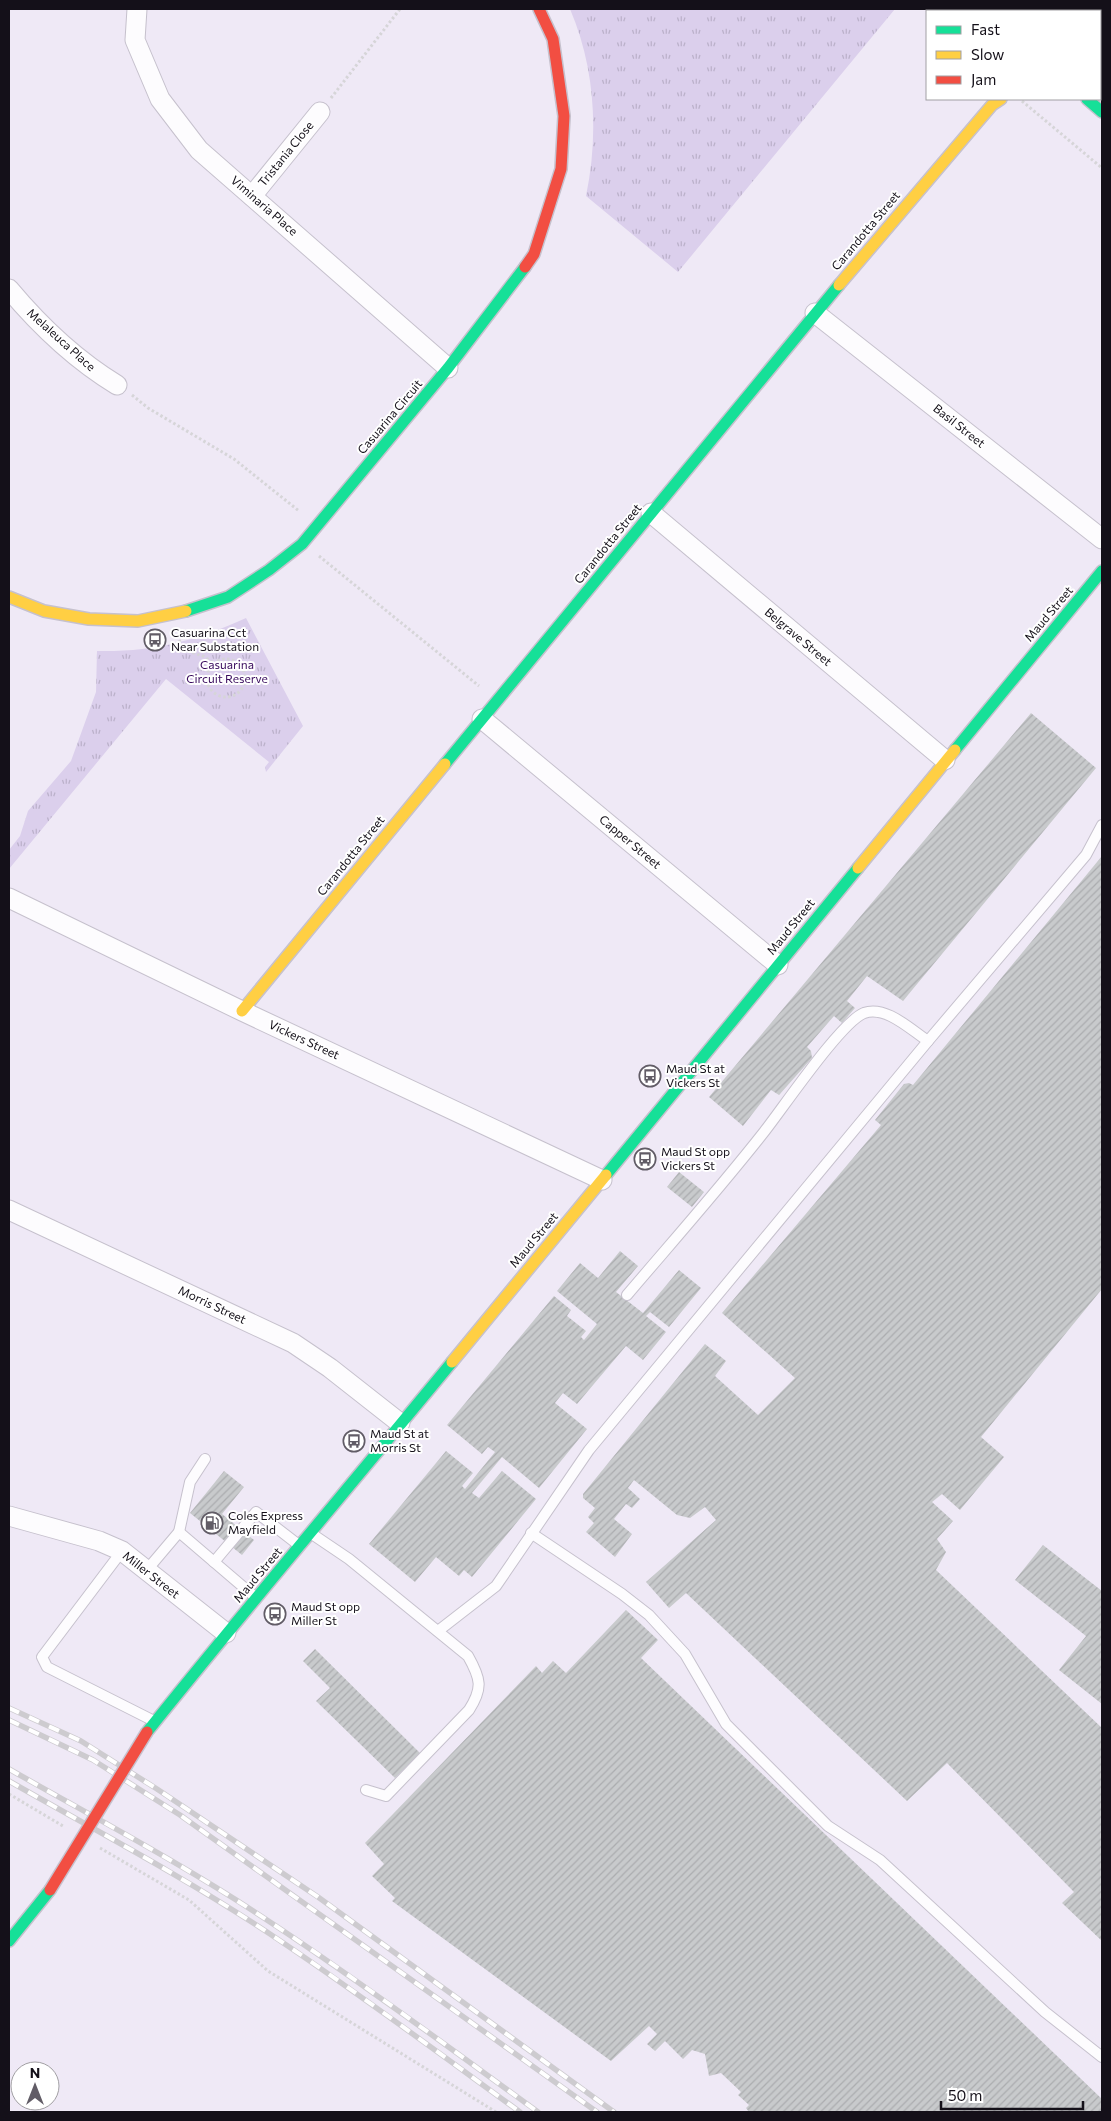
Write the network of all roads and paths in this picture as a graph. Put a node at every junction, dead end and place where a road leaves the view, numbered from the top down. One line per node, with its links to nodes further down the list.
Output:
1 (137, 9): 10 (street, Viminaria Place)
2 (400, 9): 7 (path)
3 (539, 9): 13 (street, Casuarina Circuit)
4 (999, 100): 12 (street, Carandotta Street)
5 (1020, 100): 9 (path)
6 (1087, 100): 8 (street)
7 (320, 112): 10 (street, Tristania Close)
8 (1102, 112)
9 (1102, 168)
10 (252, 196): 13 (street, Viminaria Place)
11 (9, 289): 14 (street, Melaleuca Place)
12 (815, 313): 15 (street, Carandotta Street); 17 (street, Basil Street)
13 (448, 368): 16 (street, Casuarina Circuit)
14 (118, 385): 16 (path)
15 (651, 513): 23 (street, Carandotta Street); 25 (street, Belgrave Street)
16 (317, 525): 18 (street, Casuarina Circuit)
17 (1102, 540)
18 (302, 544): 20 (street, Casuarina Circuit); 23 (path)
19 (1102, 571): 25 (street, Maud Street)
20 (9, 597)
21 (179, 640): 22 (path)
22 (215, 664): 22 (path)
23 (497, 701): 24 (street, Carandotta Street)
24 (482, 719): 28 (street, Capper Street); 29 (street, Carandotta Street)
25 (945, 760): 28 (street, Maud Street)
26 (1102, 825): 30 (lane)
27 (9, 898): 29 (street, Vickers Street)
28 (778, 965): 31 (street, Maud Street)
29 (242, 1011): 31 (street, Vickers Street)
30 (928, 1041): 33 (lane); 38 (lane)
31 (602, 1180): 34 (street, Maud Street)
32 (9, 1210): 34 (street, Morris Street)
33 (627, 1295)
34 (400, 1423): 39 (street, Maud Street)
35 (205, 1459): 37 (lane)
36 (9, 1516): 41 (street, Miller Street)
37 (179, 1532): 42 (lane); 43 (lane)
38 (531, 1532): 45 (lane); 53 (lane)
39 (311, 1534): 40 (street, Maud Street); 45 (lane)
40 (300, 1546): 42 (lane); 44 (street, Maud Street)
41 (122, 1551): 43 (street, Miller Street); 47 (lane)
42 (214, 1562): 44 (lane)
43 (146, 1571): 46 (street, Miller Street)
44 (256, 1598): 46 (street, Maud Street)
45 (438, 1631): 48 (lane)
46 (226, 1633): 47 (street, Maud Street)
47 (156, 1722): 52 (street, Maud Street, bridge)
48 (366, 1790)
49 (9, 1794): 50 (path)
50 (69, 1830)
51 (94, 1845): 54 (path)
52 (9, 1941)
53 (1102, 2057)
54 (496, 2112)

